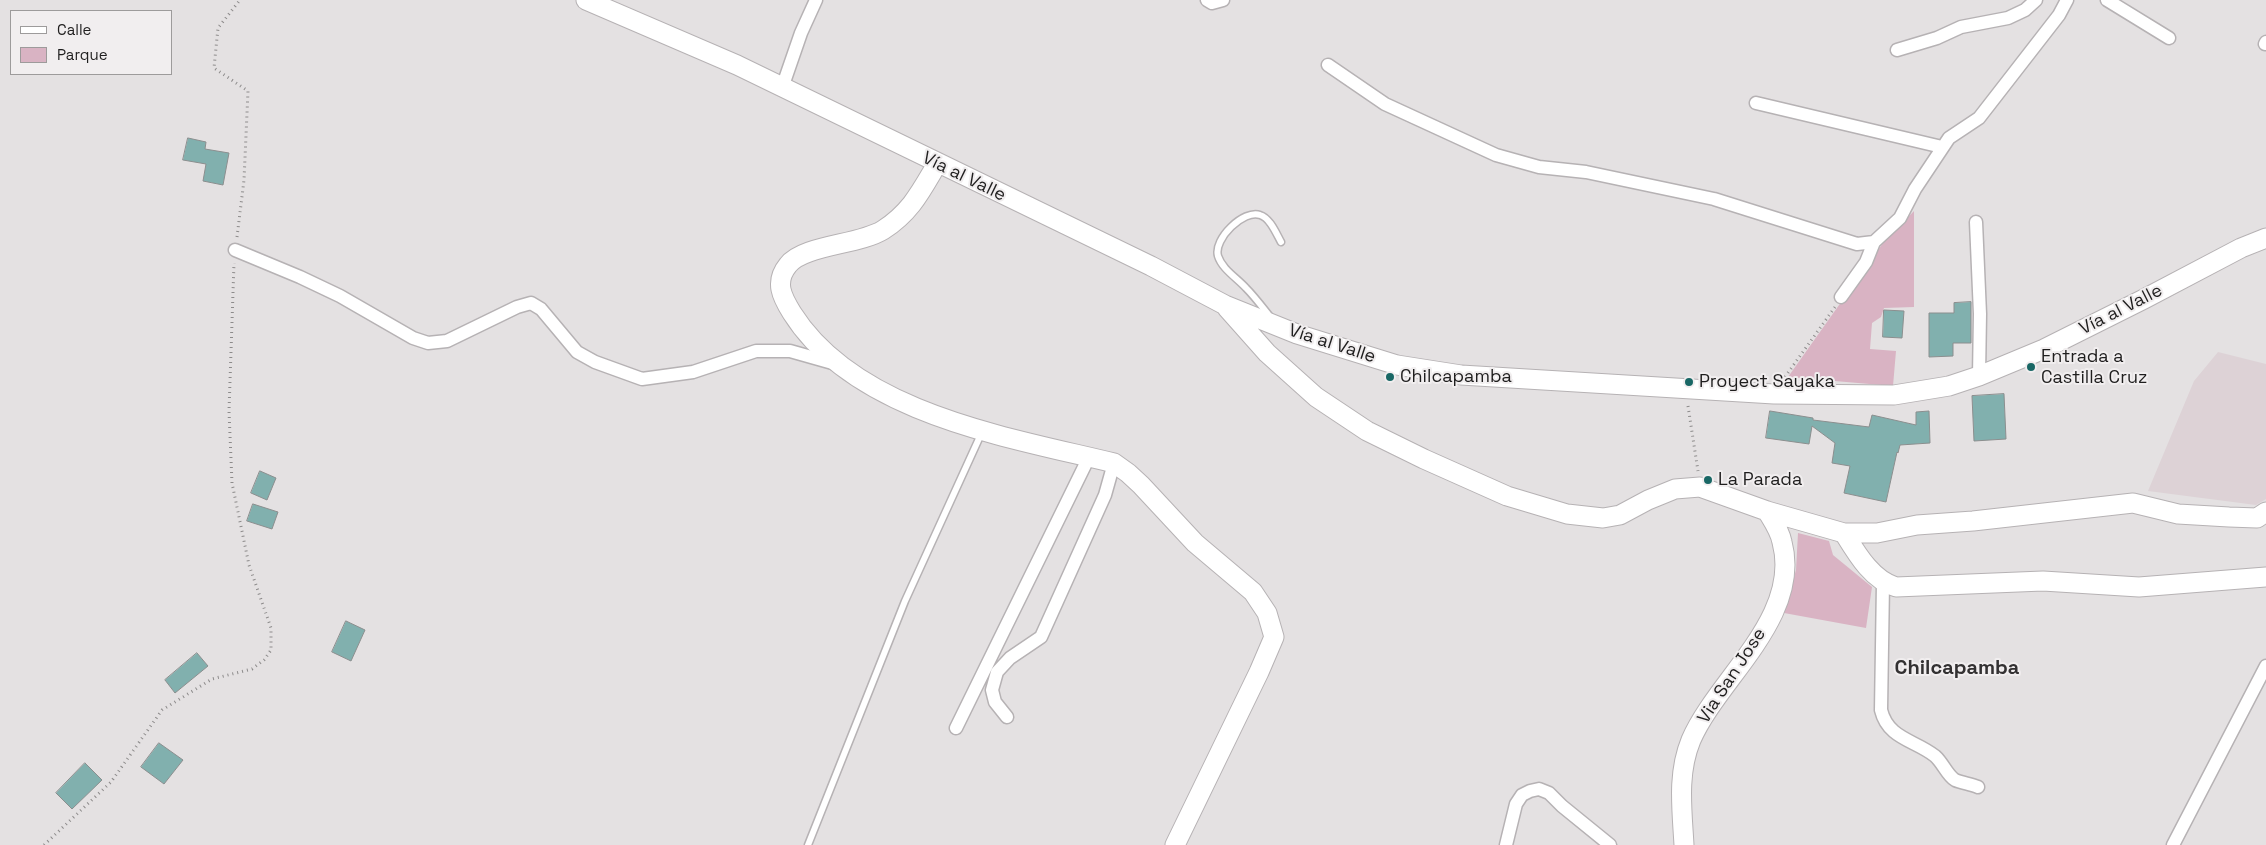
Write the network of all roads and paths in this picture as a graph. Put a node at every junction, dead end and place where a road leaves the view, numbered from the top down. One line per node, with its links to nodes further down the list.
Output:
1 (240, 0): 20 (path)
2 (586, 0): 12 (street, Vía al Valle)
3 (816, 0): 12 (street)
4 (1207, 0): 5 (street)
5 (1223, 0)
6 (2036, 0): 10 (street)
7 (2067, 0): 14 (street)
8 (2107, 0): 9 (street)
9 (2169, 38)
10 (1896, 50)
11 (1328, 65): 19 (street)
12 (782, 88): 15 (street, Vía al Valle)
13 (1756, 103): 14 (street)
14 (1942, 148): 19 (street)
15 (937, 164): 22 (street, Vía al Valle); 24 (street)
16 (1976, 222): 25 (street)
17 (2266, 238): 25 (street, Vía al Valle)
18 (1281, 242): 23 (lane)
19 (1874, 242): 21 (street)
20 (235, 250): 24 (street); 41 (path)
21 (1841, 298): 27 (path)
22 (1225, 305): 23 (street, Vía al Valle); 31 (street)
23 (1278, 326): 26 (street, Vía al Valle)
24 (841, 366): 28 (street)
25 (1979, 376): 27 (street, Vía al Valle)
26 (1686, 388): 27 (street, Vía al Valle); 31 (path)
27 (1774, 394)
28 (983, 430): 29 (street); 42 (lane)
29 (1089, 457): 30 (street); 39 (street)
30 (1114, 463): 38 (street); 43 (street)
31 (1700, 487): 32 (street)
32 (1767, 511): 34 (street); 46 (street, Via San Jose)
33 (2266, 512): 34 (street)
34 (1844, 534): 36 (street)
35 (2266, 577): 36 (street)
36 (1883, 583): 40 (street)
37 (2266, 666): 47 (street)
38 (1007, 717)
39 (956, 728)
40 (1978, 787)
41 (44, 845)
42 (808, 845)
43 (1175, 845)
44 (1506, 845): 45 (street)
45 (1610, 845)
46 (1684, 845)
47 (2173, 845)

